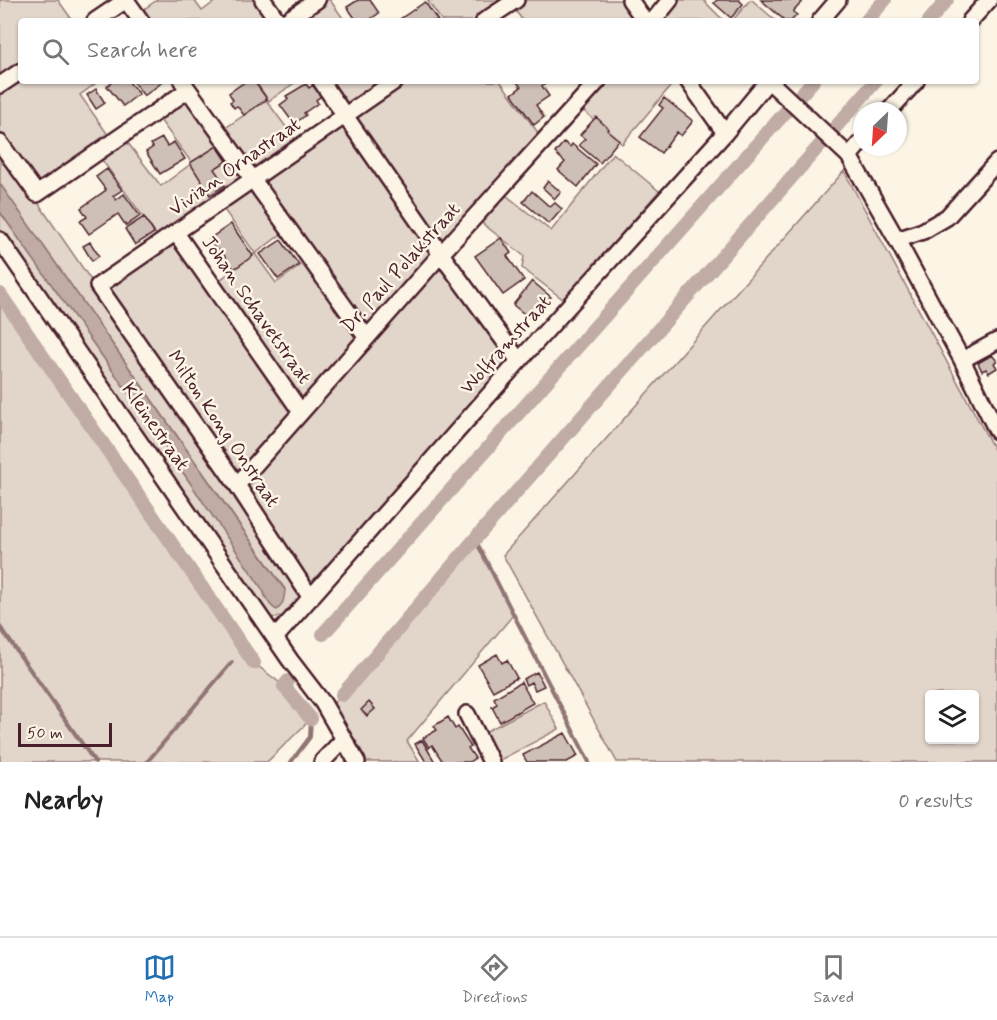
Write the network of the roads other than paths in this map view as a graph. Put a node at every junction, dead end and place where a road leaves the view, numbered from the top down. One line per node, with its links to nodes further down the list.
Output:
1 (126, 0): 9 (street); 10 (street)
2 (263, 0): 11 (street)
3 (316, 0): 12 (street)
4 (516, 0): 13 (street)
5 (630, 0): 14 (street)
6 (670, 0): 15 (street)
7 (838, 0): 16 (street)
8 (989, 0): 17 (street)
9 (100, 18)
10 (139, 18)
11 (276, 18)
12 (290, 18)
13 (489, 18)
14 (643, 18)
15 (655, 18)
16 (823, 18)
17 (973, 18)
18 (18, 73): 26 (street)
19 (323, 84): 29 (street)
20 (391, 84): 29 (street, Vivian Ornastraat)
21 (595, 84): 39 (street, Dr. Paul Polakstraat)
22 (690, 84): 30 (street)
23 (770, 84): 30 (street, Wolframstraat)
24 (772, 84): 33 (street)
25 (913, 84): 28 (street)
26 (0, 85)
27 (185, 85): 31 (street); 35 (street)
28 (897, 102)
29 (345, 116): 35 (street, Vivian Ornastraat); 39 (street)
30 (725, 133): 44 (street, Wolframstraat)
31 (0, 144)
32 (853, 151): 33 (street)
33 (849, 156): 38 (street)
34 (997, 162): 38 (street)
35 (254, 179): 36 (street, Vivian Ornastraat); 41 (street)
36 (176, 233): 40 (street, Vivian Ornastraat); 45 (street, Johan Schavetstraat)
37 (0, 240): 49 (street, Kleinestraat)
38 (897, 240): 43 (street)
39 (441, 254): 41 (street, Dr. Paul Polakstraat); 44 (street)
40 (98, 286): 47 (street, Milton Kong Onstraat)
41 (367, 338): 45 (street, Dr. Paul Polakstraat)
42 (997, 341): 43 (street)
43 (962, 360): 46 (street)
44 (519, 362): 48 (street, Wolframstraat)
45 (302, 412): 47 (street, Dr. Paul Polakstraat)
46 (997, 431)
47 (237, 485): 48 (street, Milton Kong Onstraat)
48 (311, 598): 49 (street, Wolframstraat)
49 (275, 638): 51 (street, Kleinestraat)
50 (467, 714): 54 (street)
51 (343, 740): 52 (street); 53 (street, Kleinestraat)
52 (322, 762)
53 (357, 762)
54 (491, 762)

